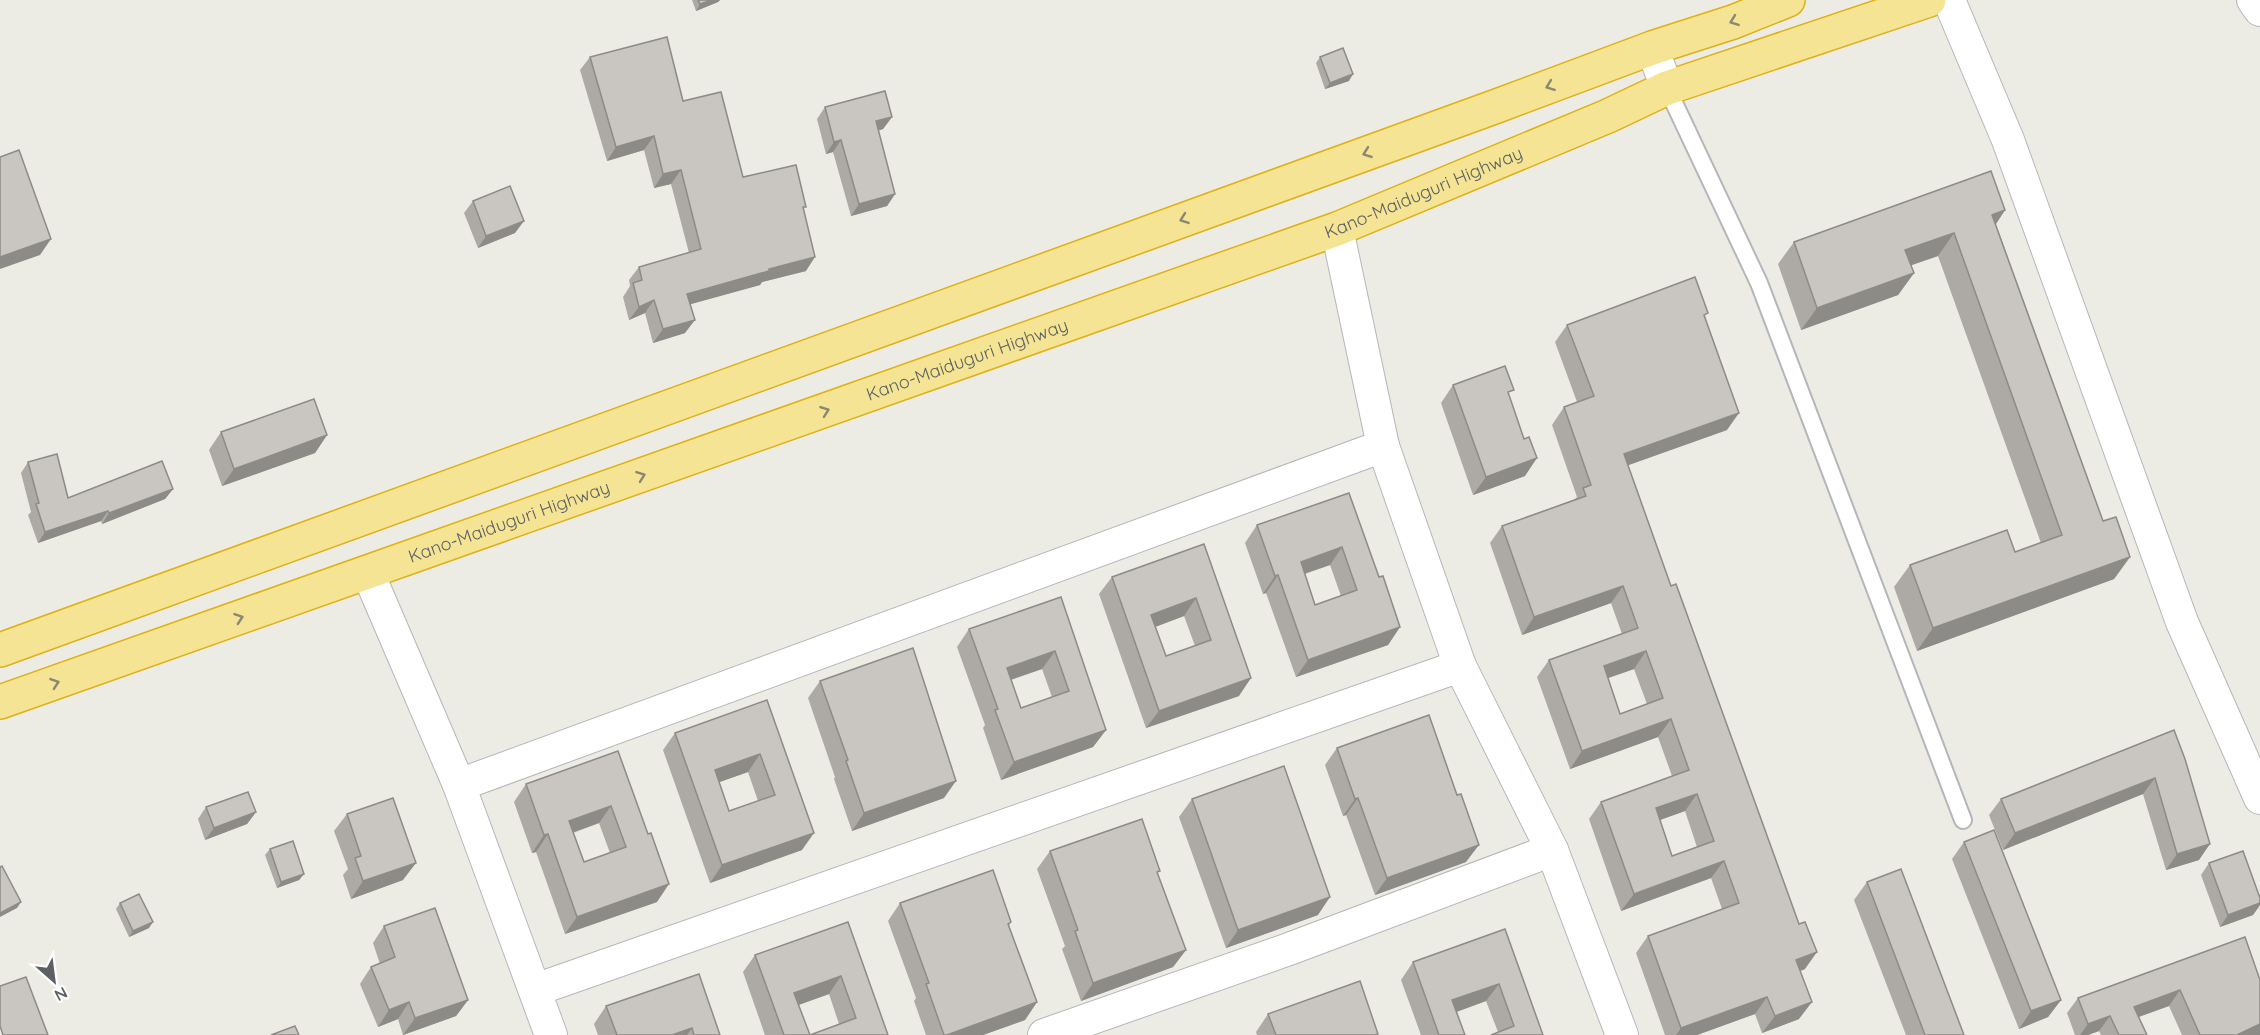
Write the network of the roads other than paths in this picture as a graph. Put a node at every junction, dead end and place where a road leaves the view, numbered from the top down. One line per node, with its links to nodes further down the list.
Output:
1 (1788, 0): 6 (highway, one-way to 6)
2 (1929, 0): 7 (highway, Kano-Maiduguri Highway)
3 (1949, 0): 15 (street)
4 (2253, 0): 5 (street)
5 (2260, 10)
6 (1652, 48): 7 (street); 11 (highway, one-way to 11)
7 (1667, 88): 8 (highway, Kano-Maiduguri Highway); 16 (lane)
8 (1336, 230): 9 (street); 10 (highway, Kano-Maiduguri Highway, one-way to 8)
9 (1383, 446): 12 (street); 14 (street)
10 (368, 573): 13 (highway, Kano-Maiduguri Highway, one-way to 10); 14 (street)
11 (0, 650)
12 (1460, 666): 17 (street); 18 (street)
13 (0, 702)
14 (459, 785): 18 (street)
15 (2260, 798)
16 (1963, 820)
17 (1552, 850): 20 (street); 21 (street)
18 (535, 990): 19 (street)
19 (551, 1035)
20 (1044, 1035)
21 (1622, 1035)

